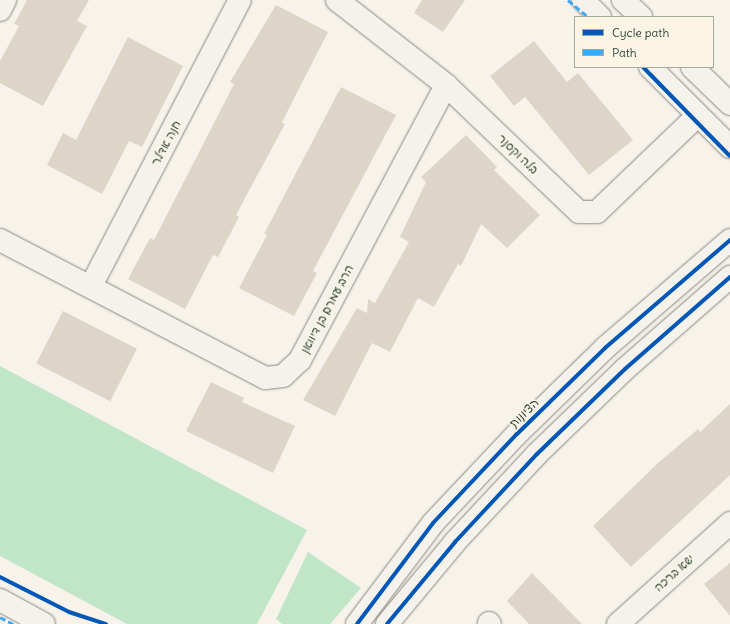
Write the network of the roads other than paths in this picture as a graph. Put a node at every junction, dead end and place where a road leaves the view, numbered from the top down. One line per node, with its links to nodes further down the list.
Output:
1 (5, 0): 6 (street)
2 (240, 0): 18 (street, חנה אדלר)
3 (337, 0): 11 (street, בלה וקסנר)
4 (583, 0): 7 (street)
5 (623, 0): 8 (street)
6 (0, 10)
7 (599, 16)
8 (639, 16)
9 (651, 68): 14 (street)
10 (693, 68): 12 (street)
11 (446, 85): 13 (street, בלה וקסנר); 18 (street, הרב עמרם בן דיוואן)
12 (730, 104)
13 (695, 118)
14 (730, 147)
15 (0, 240): 18 (street, הרב עמרם בן דיוואן)
16 (730, 240): 22 (street, הציונות)
17 (730, 277): 23 (street)
18 (91, 286)
19 (730, 522): 24 (street, ישא ברכה)
20 (0, 600): 21 (street)
21 (44, 624)
22 (357, 624)
23 (387, 624)
24 (618, 624)

